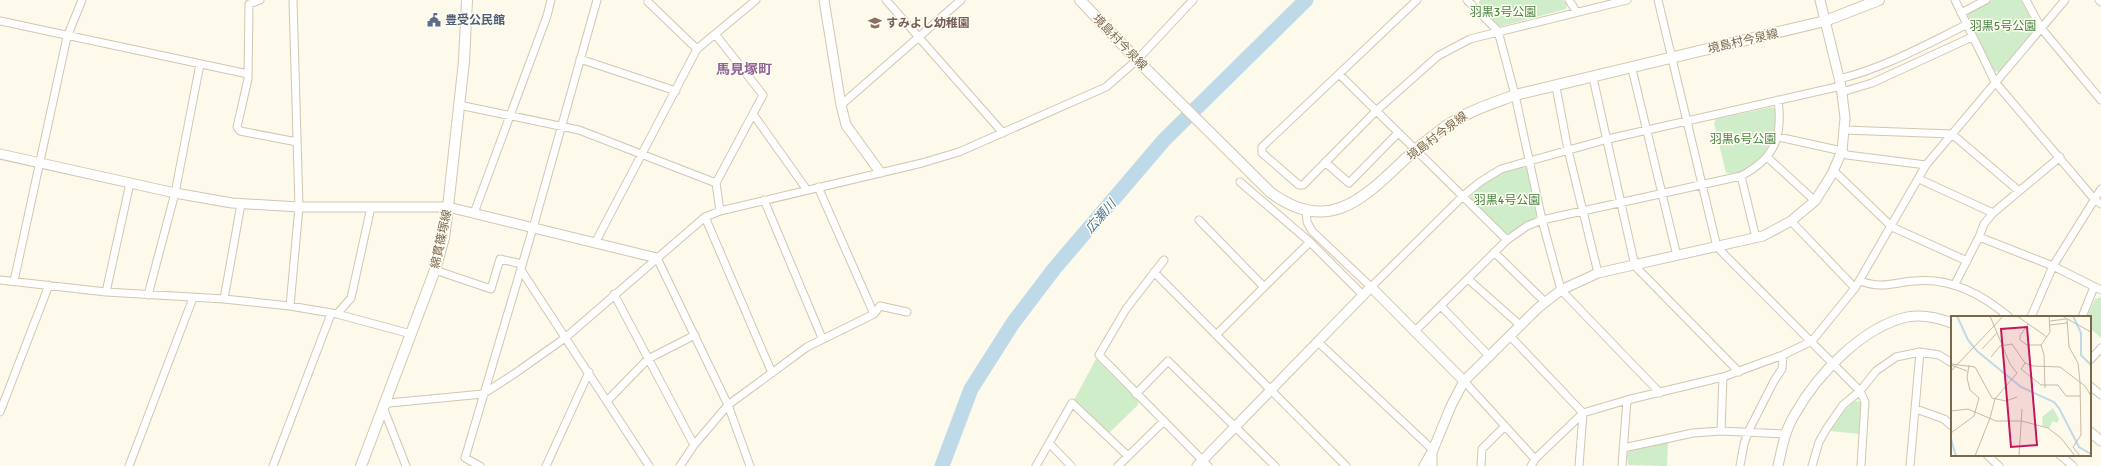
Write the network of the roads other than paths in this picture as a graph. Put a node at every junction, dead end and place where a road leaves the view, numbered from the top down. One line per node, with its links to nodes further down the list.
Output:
1 (82, 0): 34 (street)
2 (260, 0): 43 (street)
3 (293, 0): 67 (street)
4 (467, 0): 53 (main road, 綿貫篠塚線)
5 (551, 0): 57 (street)
6 (597, 0): 39 (street)
7 (640, 0): 24 (street)
8 (756, 0): 33 (street)
9 (824, 0): 54 (street)
10 (886, 0): 36 (street)
11 (961, 0): 36 (street)
12 (1080, 0): 40 (main road, 境島村今泉線)
13 (1193, 0): 40 (street)
14 (1416, 0): 44 (street)
15 (1569, 0): 26 (street)
16 (1627, 0): 26 (street)
17 (1658, 0): 38 (street)
18 (1820, 0): 29 (street)
19 (1879, 0): 29 (main road, 境島村今泉線)
20 (1955, 0): 27 (street)
21 (1986, 0): 27 (street)
22 (2026, 0): 31 (street)
23 (2065, 0): 31 (street)
24 (649, 1): 37 (street)
25 (1471, 1): 32 (street)
26 (1576, 11): 32 (street)
27 (1961, 12): 30 (street)
28 (0, 21): 34 (street)
29 (1825, 21): 38 (main road, 境島村今泉線); 47 (street)
30 (1966, 25): 35 (street); 47 (street)
31 (2041, 28): 46 (street); 52 (street)
32 (1498, 31): 50 (street); 55 (street)
33 (715, 34): 37 (street); 56 (street)
34 (67, 37): 41 (street); 77 (street)
35 (1972, 37): 46 (street); 47 (street)
36 (918, 38): 54 (street); 62 (street)
37 (697, 49): 49 (street)
38 (1671, 58): 42 (main road, 境島村今泉線); 58 (street)
39 (580, 59): 49 (street); 59 (street)
40 (1140, 63): 62 (street); 102 (main road, 境島村今泉線)
41 (200, 64): 43 (street); 91 (street)
42 (1632, 68): 45 (main road, 境島村今泉線); 61 (street)
43 (248, 74): 67 (street)
44 (1339, 74): 55 (street); 76 (street)
45 (1593, 78): 48 (main road, 境島村今泉線); 66 (street)
46 (1995, 82): 64 (street); 74 (street)
47 (1841, 86): 51 (street); 60 (street)
48 (1556, 87): 50 (main road, 境島村今泉線); 69 (street)
49 (676, 91): 71 (street)
50 (1515, 95): 68 (main road, 境島村今泉線); 75 (street)
51 (1778, 100): 58 (street); 65 (street)
52 (2101, 100)
53 (459, 105): 57 (street); 101 (main road, 綿貫篠塚線)
54 (840, 105): 80 (street)
55 (1376, 111): 63 (street); 76 (street)
56 (753, 114): 85 (street); 89 (street)
57 (512, 115): 59 (street); 105 (street)
58 (1687, 122): 61 (street); 86 (street)
59 (561, 125): 71 (street); 112 (street)
60 (1844, 130): 64 (street); 70 (street)
61 (1647, 132): 66 (street); 92 (street)
62 (1003, 133): 80 (street)
63 (1398, 133): 68 (street); 76 (street)
64 (1952, 134): 78 (street); 90 (street)
65 (1778, 137): 70 (street); 73 (street)
66 (1608, 139): 69 (street); 96 (street)
67 (297, 142): 99 (street)
68 (1416, 150): 93 (street); 102 (main road, 境島村今泉線)
69 (1568, 150): 75 (street); 103 (street)
70 (1842, 151): 78 (street); 79 (street)
71 (642, 153): 85 (street); 117 (street)
72 (0, 154): 77 (street)
73 (1767, 157): 81 (street); 95 (street)
74 (2060, 157): 90 (street); 97 (street)
75 (1528, 160): 93 (street); 109 (street)
76 (1325, 162)
77 (39, 163): 84 (street); 132 (street)
78 (1926, 165): 82 (street)
79 (1834, 171): 95 (street); 111 (street)
80 (880, 172): 87 (street)
81 (1741, 176): 86 (street); 114 (street)
82 (1919, 179): 106 (street); 111 (street)
83 (1240, 182): 116 (street)
84 (130, 183): 91 (street); 141 (street)
85 (716, 183): 104 (street)
86 (1703, 184): 92 (street); 118 (street)
87 (818, 187): 89 (street); 152 (street)
88 (2101, 189): 97 (street)
89 (807, 190): 94 (street)
90 (2019, 191): 106 (street)
91 (174, 193): 98 (street); 143 (street)
92 (1662, 193): 96 (street); 120 (street)
93 (1463, 196): 115 (street); 137 (street)
94 (764, 200): 104 (street); 164 (street)
95 (1815, 201): 110 (street)
96 (1622, 202): 103 (street); 124 (street)
97 (2098, 202): 125 (street)
98 (241, 204): 99 (street); 146 (street)
99 (299, 207): 100 (street); 148 (street)
100 (371, 207): 101 (street); 151 (street)
101 (448, 207): 105 (street); 127 (main road, 綿貫篠塚線)
102 (1306, 210): 137 (street)
103 (1583, 210): 109 (street); 129 (street)
104 (720, 211): 107 (street)
105 (474, 213): 112 (street)
106 (1993, 213): 113 (street)
107 (705, 217): 121 (street); 177 (street)
108 (1199, 220): 136 (street)
109 (1542, 220): 115 (street); 140 (street)
110 (1791, 221): 114 (street); 138 (street)
111 (1892, 227): 123 (street); 133 (street)
112 (533, 228): 117 (street); 126 (street)
113 (1979, 237): 123 (street); 125 (street)
114 (1756, 238): 118 (street)
115 (1507, 240): 119 (street)
116 (1310, 242): 136 (street); 144 (street)
117 (595, 243): 121 (street)
118 (1717, 247): 120 (street); 165 (street)
119 (1494, 252): 130 (street); 147 (street)
120 (1677, 256): 124 (street)
121 (657, 258): 142 (street); 161 (street)
122 (1164, 260): 128 (street)
123 (1967, 261): 134 (street)
124 (1635, 266): 129 (street); 176 (street)
125 (2053, 266): 139 (street); 154 (street)
126 (522, 267): 127 (street); 163 (street); 184 (street)
127 (435, 270): 159 (main road, 綿貫篠塚線)
128 (1154, 272): 160 (street); 185 (street)
129 (1598, 273): 140 (street)
130 (1468, 279): 149 (street); 157 (street)
131 (0, 280): 132 (street)
132 (14, 281): 135 (street)
133 (1860, 281): 134 (street); 138 (street)
134 (1955, 284): 153 (street)
135 (49, 285): 141 (street); 192 (street)
136 (1264, 287): 160 (street)
137 (1371, 287): 144 (street); 158 (street)
138 (1855, 288): 165 (street)
139 (2098, 288): 155 (street)
140 (1561, 290): 147 (street); 183 (street)
141 (106, 292): 143 (street)
142 (614, 294): 163 (street); 171 (street)
143 (148, 295): 145 (street)
144 (1363, 295): 166 (street)
145 (193, 298): 146 (street); 212 (street)
146 (224, 298): 148 (street)
147 (1545, 302): 157 (street)
148 (290, 306): 151 (street)
149 (1441, 306): 158 (street); 170 (street)
150 (907, 312): 152 (street)
151 (334, 314): 159 (street); 213 (street)
152 (874, 314): 164 (street)
153 (2008, 316)
154 (2031, 316)
155 (2083, 316)
156 (1951, 323): 174 (street)
157 (1521, 326): 162 (street)
158 (1414, 332): 179 (street)
159 (410, 334): 190 (main road, 綿貫篠塚線)
160 (1216, 335): 181 (street)
161 (695, 336): 171 (street); 189 (street)
162 (1510, 336): 170 (street); 193 (street)
163 (565, 338): 175 (street); 184 (street)
164 (822, 338): 177 (street)
165 (1812, 341): 169 (street); 174 (street)
166 (1318, 342): 181 (street); 206 (street)
167 (2101, 348): 172 (street)
168 (1920, 352): 173 (street); 182 (street); 191 (street)
169 (1783, 355): 176 (street); 199 (street)
170 (1490, 357): 179 (street)
171 (648, 359): 188 (street); 204 (street)
172 (2091, 359)
173 (1951, 362)
174 (1835, 364): 182 (street); 201 (street)
175 (589, 372): 188 (street); 217 (street)
176 (1739, 372): 178 (street)
177 (772, 373): 189 (street)
178 (1723, 378): 183 (street); 198 (street)
179 (1464, 381): 197 (street); 206 (street)
180 (2091, 387): 186 (street)
181 (1271, 391): 196 (street); 225 (street)
182 (1860, 391): 234 (street); 235 (street)
183 (1660, 393): 187 (street)
184 (483, 394): 190 (street); 216 (street)
185 (1136, 394): 194 (street); 196 (street)
186 (2101, 395)
187 (1627, 400): 193 (street); 205 (street)
188 (607, 401): 218 (street)
189 (728, 404): 204 (street); 220 (street)
190 (383, 407): 214 (main road, 綿貫篠塚線); 215 (street)
191 (1916, 409): 195 (street); 236 (street)
192 (0, 412)
193 (1583, 413): 210 (street); 230 (street)
194 (1164, 422): 207 (street); 211 (street)
195 (1951, 425)
196 (1236, 426): 211 (street); 224 (street)
197 (1505, 426): 210 (street); 228 (street)
198 (1721, 431): 199 (street); 205 (street)
199 (1748, 432): 201 (street); 232 (street)
200 (2091, 433): 202 (street)
201 (1786, 434): 233 (street)
202 (2101, 441)
203 (1049, 443): 207 (street); 221 (street); 222 (street)
204 (694, 445): 219 (street)
205 (1624, 448): 231 (street)
206 (1433, 450): 226 (street); 227 (street)
207 (1128, 456): 223 (street)
208 (1988, 456): 237 (street)
209 (2061, 456): 238 (street)
210 (1535, 459): 229 (street)
211 (1203, 464)
212 (129, 466)
213 (273, 466)
214 (361, 466)
215 (406, 466)
216 (480, 466)
217 (546, 466)
218 (649, 466)
219 (680, 466)
220 (750, 466)
221 (1036, 466)
222 (1071, 466)
223 (1118, 466)
224 (1275, 466)
225 (1346, 466)
226 (1424, 466)
227 (1433, 466)
228 (1481, 466)
229 (1531, 466)
230 (1579, 466)
231 (1622, 466)
232 (1740, 466)
233 (1778, 466)
234 (1812, 466)
235 (1861, 466)
236 (1911, 466)
237 (2000, 466)
238 (2073, 466)

